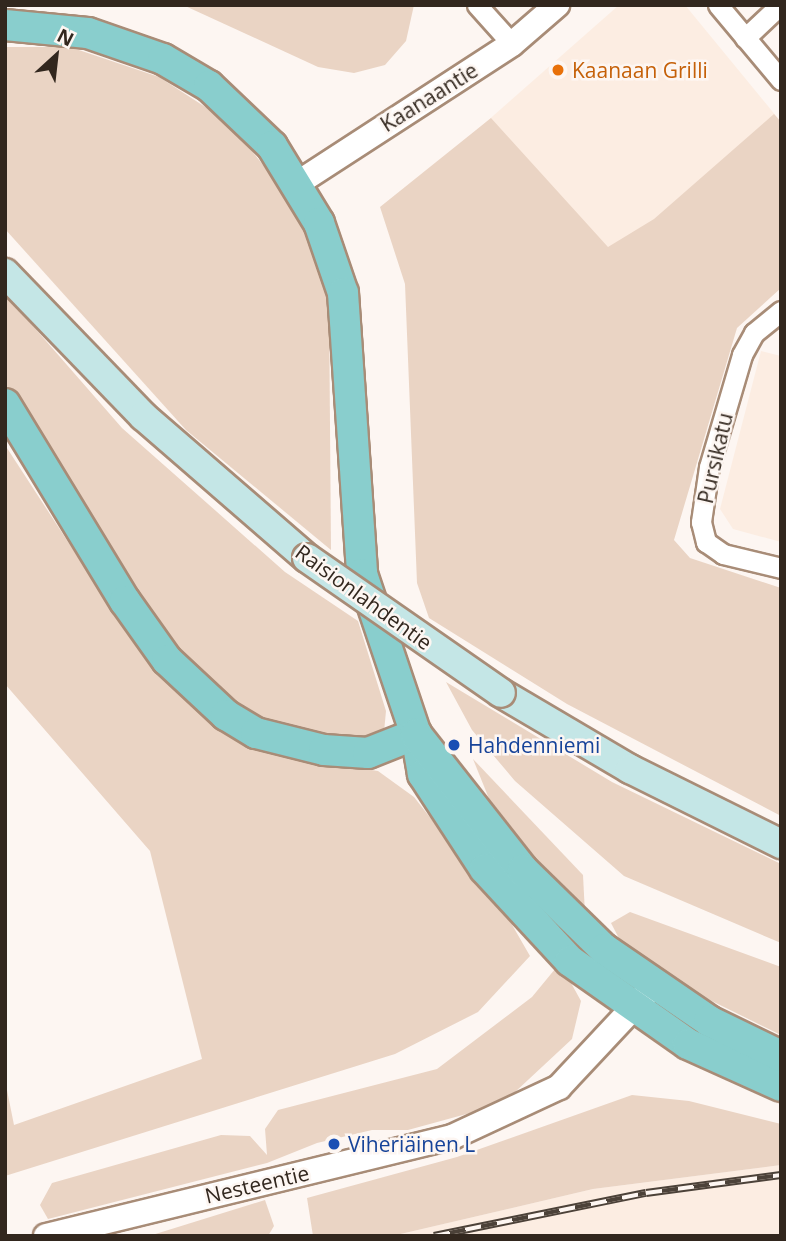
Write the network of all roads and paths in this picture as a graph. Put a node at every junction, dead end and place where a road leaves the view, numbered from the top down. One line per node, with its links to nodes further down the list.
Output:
1 (477, 5): 7 (street)
2 (557, 5): 7 (street, Kaanaantie)
3 (718, 5): 6 (street)
4 (780, 5): 6 (street)
5 (5, 25): 9 (main road)
6 (745, 38): 8 (street)
7 (512, 44): 9 (street, Kaanaantie)
8 (781, 80)
9 (298, 183): 14 (main road)
10 (5, 273): 15 (main road, Raisionlahdentie, bridge)
11 (781, 312): 13 (street, Pursikatu)
12 (5, 404): 14 (main road)
13 (781, 568)
14 (416, 734): 16 (main road); 17 (main road)
15 (781, 844)
16 (653, 986): 17 (street, Nesteentie); 18 (main road)
17 (633, 1009): 19 (main road); 20 (street, Nesteentie)
18 (781, 1056)
19 (781, 1086)
20 (47, 1236)

